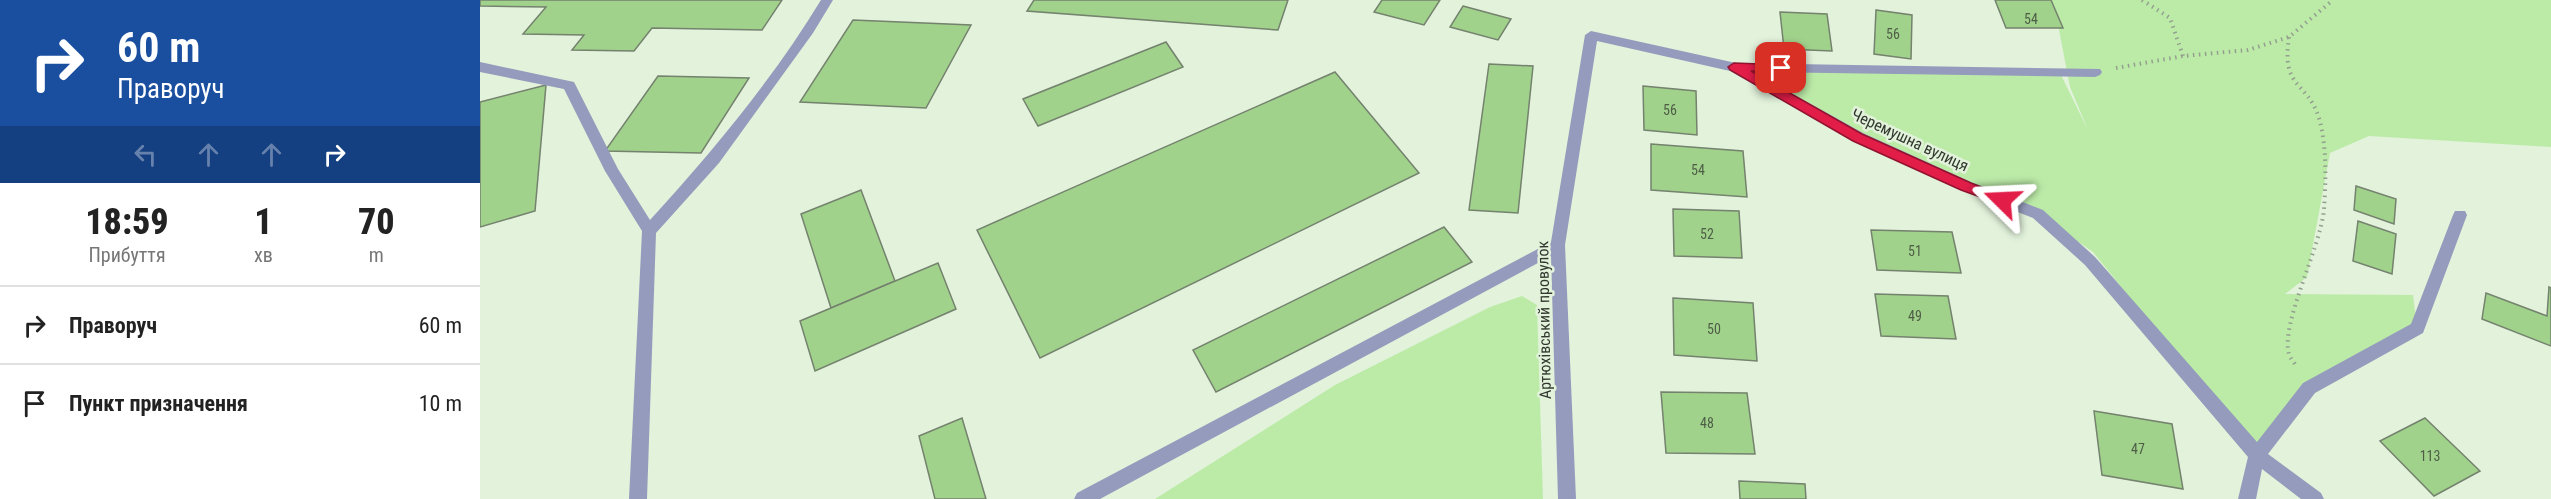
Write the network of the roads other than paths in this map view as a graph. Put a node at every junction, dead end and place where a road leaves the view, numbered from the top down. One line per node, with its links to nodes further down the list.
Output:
1 (827, 0): 7 (street)
2 (1591, 35): 4 (street, Черемушна вулиця); 8 (street, Артюхівський провулок)
3 (480, 67): 7 (street)
4 (1734, 67): 5 (street); 9 (street, Черемушна вулиця)
5 (2095, 72)
6 (2460, 215): 9 (street)
7 (649, 231): 10 (street)
8 (1558, 245): 11 (street); 12 (street, Артюхівський провулок)
9 (2256, 455): 13 (street); 14 (street, Черемушна вулиця)
10 (638, 499)
11 (1083, 499)
12 (1567, 499)
13 (2247, 499)
14 (2314, 499)

